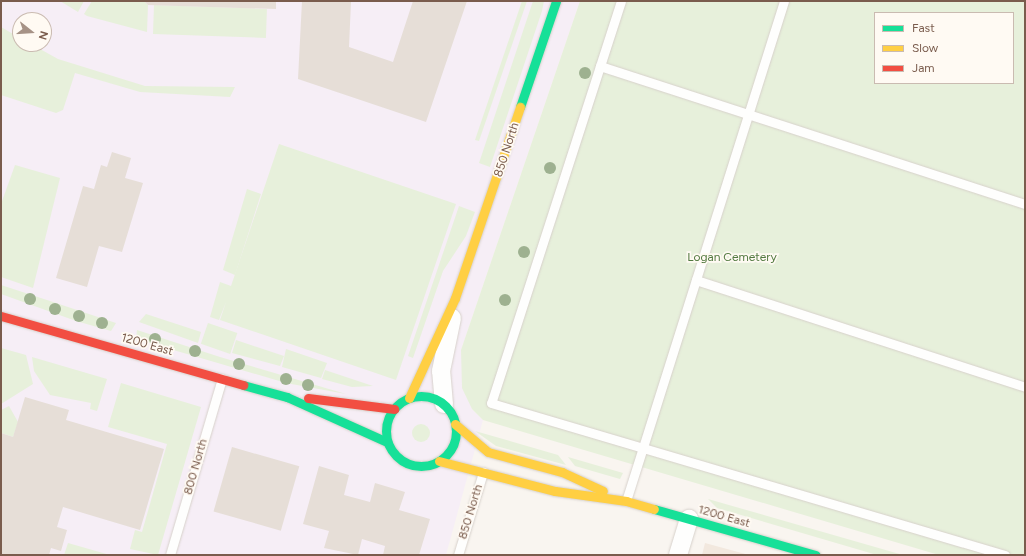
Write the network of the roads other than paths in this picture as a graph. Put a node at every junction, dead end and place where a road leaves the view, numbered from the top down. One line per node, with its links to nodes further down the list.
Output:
1 (556, 1): 8 (main road, 850 North)
2 (621, 1): 4 (lane)
3 (784, 1): 5 (lane)
4 (600, 66): 5 (lane); 18 (lane)
5 (748, 114): 6 (lane); 7 (lane)
6 (1025, 204)
7 (696, 280): 11 (lane); 18 (lane)
8 (456, 298): 13 (main road, 850 North); 14 (street, 850 North)
9 (1, 316): 10 (main road, 1200 East)
10 (222, 378): 12 (main road, 1200 East); 23 (lane, 800 North)
11 (1025, 387)
12 (287, 396): 15 (main road, 1200 East); 17 (main road, 1200 East)
13 (408, 398): 14 (main road); 15 (main road)
14 (444, 404): 16 (main road)
15 (394, 409): 17 (main road)
16 (455, 424): 19 (main road); 21 (main road, 1200 East)
17 (387, 442): 19 (main road)
18 (642, 448): 21 (lane); 27 (lane)
19 (440, 461): 20 (main road, 1200 East)
20 (484, 470): 21 (main road, 1200 East); 24 (lane, 850 North)
21 (626, 501): 22 (main road, 1200 East)
22 (689, 519): 25 (street); 26 (main road, 1200 East)
23 (170, 555)
24 (458, 555)
25 (678, 555)
26 (816, 555)
27 (1005, 555)

